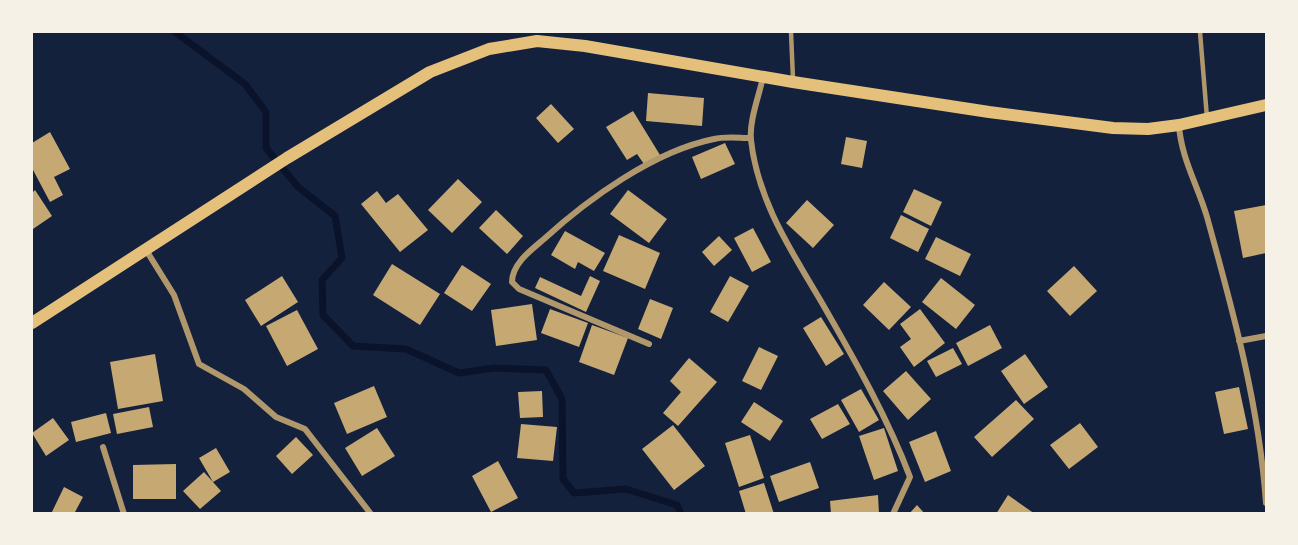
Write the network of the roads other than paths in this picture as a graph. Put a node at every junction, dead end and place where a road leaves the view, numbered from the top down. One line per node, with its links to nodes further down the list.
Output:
1 (790, 32): 4 (lane)
2 (1200, 32): 6 (lane)
3 (763, 77): 4 (main road); 8 (street); 9 (main road)
4 (793, 82): 7 (main road)
5 (1266, 105): 6 (main road)
6 (1207, 118): 7 (main road)
7 (1179, 125): 12 (street)
8 (751, 138): 13 (street); 18 (street)
9 (146, 250): 10 (main road); 17 (street)
10 (32, 323)
11 (1266, 336): 12 (street)
12 (1239, 341): 15 (street)
13 (649, 344)
14 (103, 447): 16 (street)
15 (1266, 503)
16 (124, 513)
17 (371, 513)
18 (893, 513)

